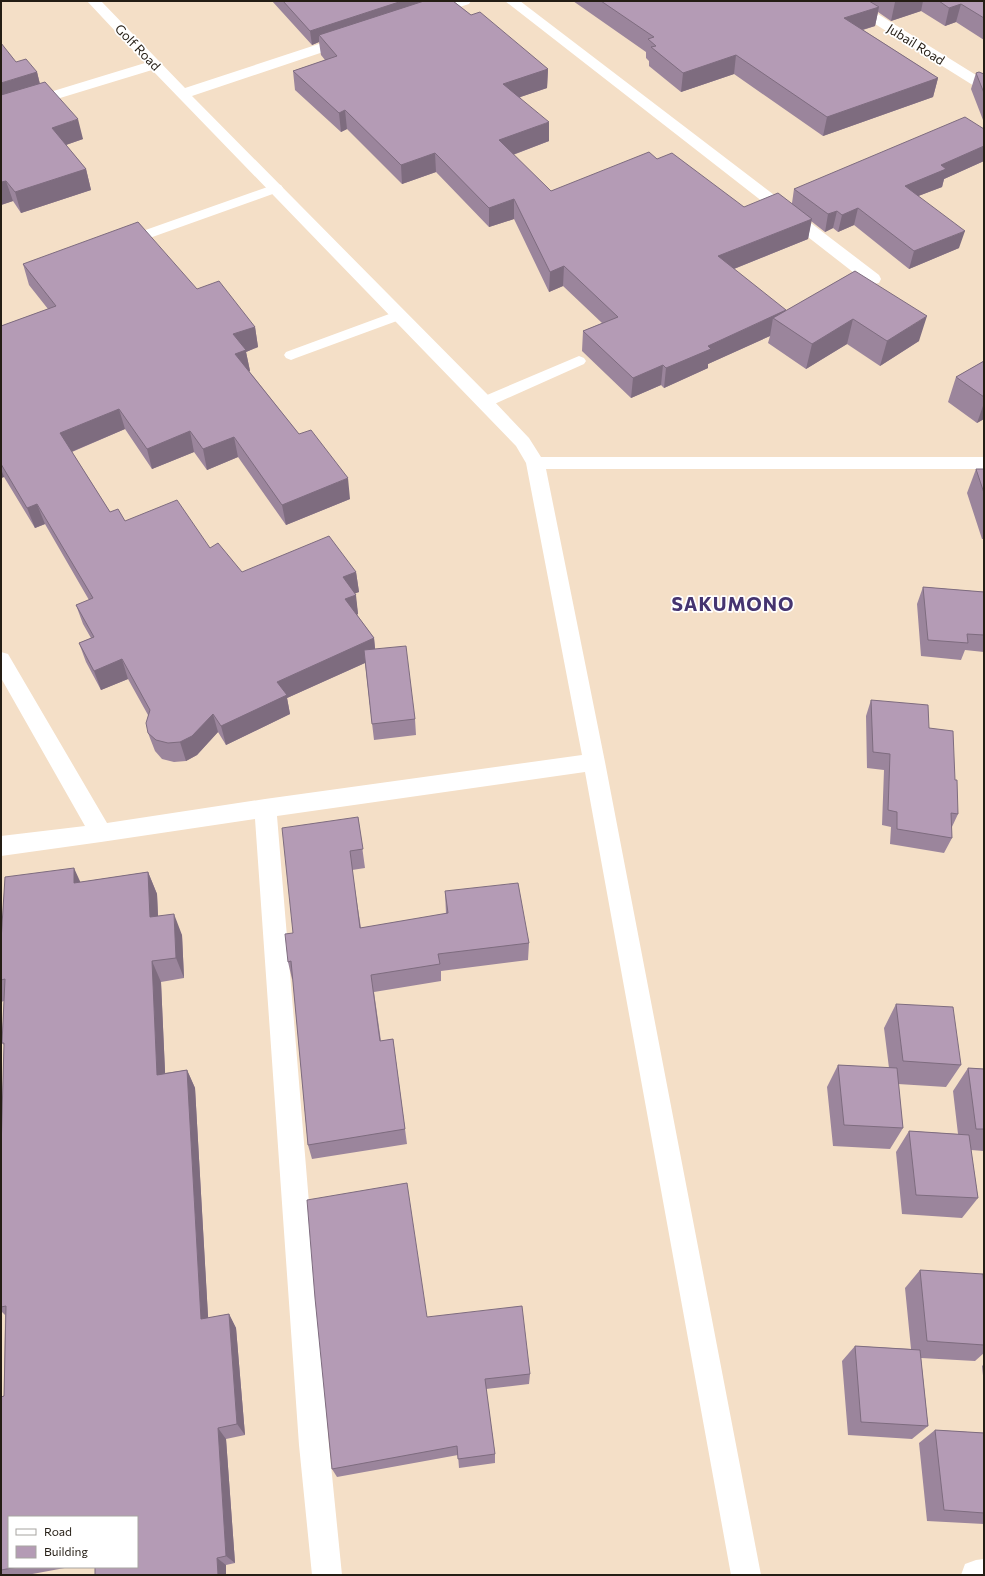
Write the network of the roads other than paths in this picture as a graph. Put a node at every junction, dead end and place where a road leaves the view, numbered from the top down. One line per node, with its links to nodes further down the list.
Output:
1 (94, 1): 7 (street, Golf Road)
2 (464, 1): 5 (street)
3 (512, 1): 13 (street)
4 (848, 1): 8 (street, Jubail Road)
5 (412, 18)
6 (360, 35): 9 (street)
7 (155, 65): 9 (street, Golf Road); 10 (street)
8 (984, 86)
9 (182, 94): 11 (street, Golf Road)
10 (1, 112)
11 (276, 188): 12 (lane); 14 (street, Golf Road)
12 (113, 246)
13 (873, 279)
14 (400, 315): 15 (lane); 17 (street, Golf Road)
15 (291, 355)
16 (578, 361): 17 (lane)
17 (485, 402): 19 (street, Golf Road)
18 (984, 463): 19 (street)
19 (535, 464): 21 (street, Golf Road)
20 (1, 660): 23 (street)
21 (594, 762): 22 (street); 27 (street, Golf Road)
22 (265, 808): 23 (street); 26 (street)
23 (101, 833): 24 (street)
24 (1, 846)
25 (984, 1574): 28 (street)
26 (327, 1575)
27 (746, 1575)
28 (976, 1575)

